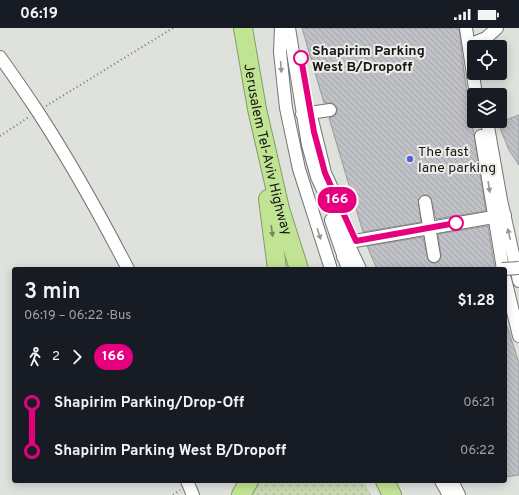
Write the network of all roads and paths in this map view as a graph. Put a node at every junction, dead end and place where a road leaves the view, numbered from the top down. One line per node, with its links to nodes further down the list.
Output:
1 (173, 28): 15 (path)
2 (243, 28): 13 (highway, Jerusalem Tel-Aviv Highway)
3 (281, 28): 30 (lane, one-way to 30)
4 (289, 28): 16 (lane)
5 (296, 28): 16 (lane)
6 (466, 28): 12 (lane)
7 (474, 28): 9 (lane)
8 (497, 28): 10 (lane)
9 (475, 40)
10 (483, 40)
11 (0, 57): 15 (lane)
12 (475, 88)
13 (257, 109): 28 (highway, one-way to 28); 29 (highway, Jerusalem Tel-Aviv Highway)
14 (330, 110): 16 (lane)
15 (38, 112): 19 (path); 27 (lane)
16 (306, 113): 20 (lane); 24 (lane)
17 (480, 128): 22 (lane, one-way to 22)
18 (488, 128): 22 (lane)
19 (0, 136)
20 (318, 177): 24 (lane); 26 (lane)
21 (425, 202): 23 (lane)
22 (499, 216): 23 (lane); 34 (lane); 37 (lane, one-way to 22)
23 (429, 227): 24 (lane); 25 (lane)
24 (352, 242): 26 (lane); 32 (lane); 33 (lane)
25 (434, 256)
26 (343, 257): 31 (lane)
27 (127, 267)
28 (277, 267)
29 (298, 267)
30 (330, 267)
31 (347, 267)
32 (359, 267)
33 (368, 267)
34 (503, 267)
35 (519, 268): 36 (lane, bridge)
36 (507, 269)
37 (519, 281)
38 (507, 287): 39 (lane)
39 (519, 336)
40 (188, 483): 46 (lane)
41 (247, 483): 47 (highway)
42 (386, 483): 48 (highway)
43 (443, 483): 49 (lane)
44 (446, 483): 49 (lane)
45 (453, 483): 50 (lane)
46 (193, 495)
47 (241, 495)
48 (392, 495)
49 (450, 495)
50 (459, 495)

